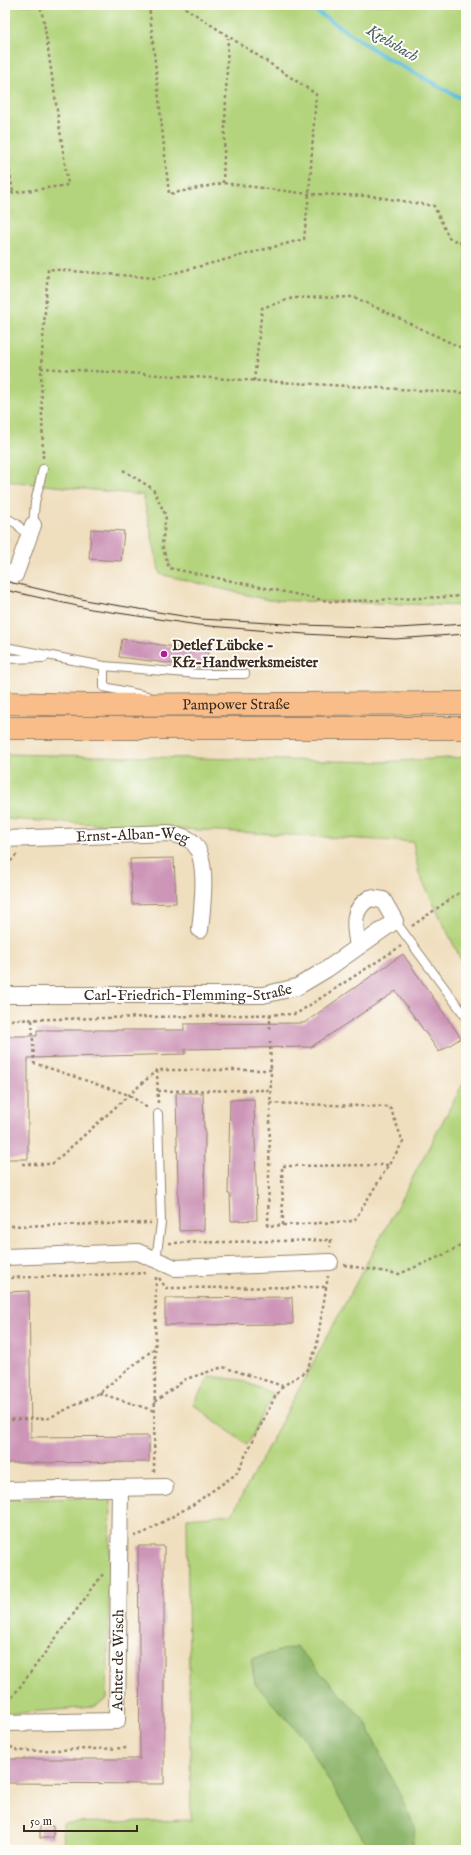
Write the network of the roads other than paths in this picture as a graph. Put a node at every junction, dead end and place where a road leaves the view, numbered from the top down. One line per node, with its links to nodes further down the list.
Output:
1 (43, 469): 3 (lane)
2 (5, 517): 3 (lane)
3 (31, 531): 4 (street)
4 (5, 572)
5 (5, 647): 6 (lane)
6 (61, 658): 7 (lane); 8 (lane)
7 (5, 660)
8 (104, 666): 9 (lane); 12 (lane)
9 (245, 674)
10 (5, 703): 12 (main road, Pampower Straße)
11 (466, 703): 12 (main road, Pampower Straße)
12 (195, 704)
13 (5, 728): 14 (main road, Pampower Straße)
14 (466, 728)
15 (5, 839): 17 (street, Ernst-Alban-Weg)
16 (399, 926): 18 (street, Carl-Friedrich-Flemming-Straße); 18 (street); 20 (lane)
17 (200, 930)
18 (358, 947): 19 (street, Carl-Friedrich-Flemming-Straße)
19 (5, 995)
20 (466, 1017)
21 (158, 1114): 23 (lane)
22 (5, 1257): 23 (street)
23 (156, 1260): 24 (street)
24 (330, 1262)
25 (159, 1487): 26 (street)
26 (120, 1488): 27 (street); 28 (street, Achter de Wisch)
27 (5, 1490)
28 (5, 1723)

